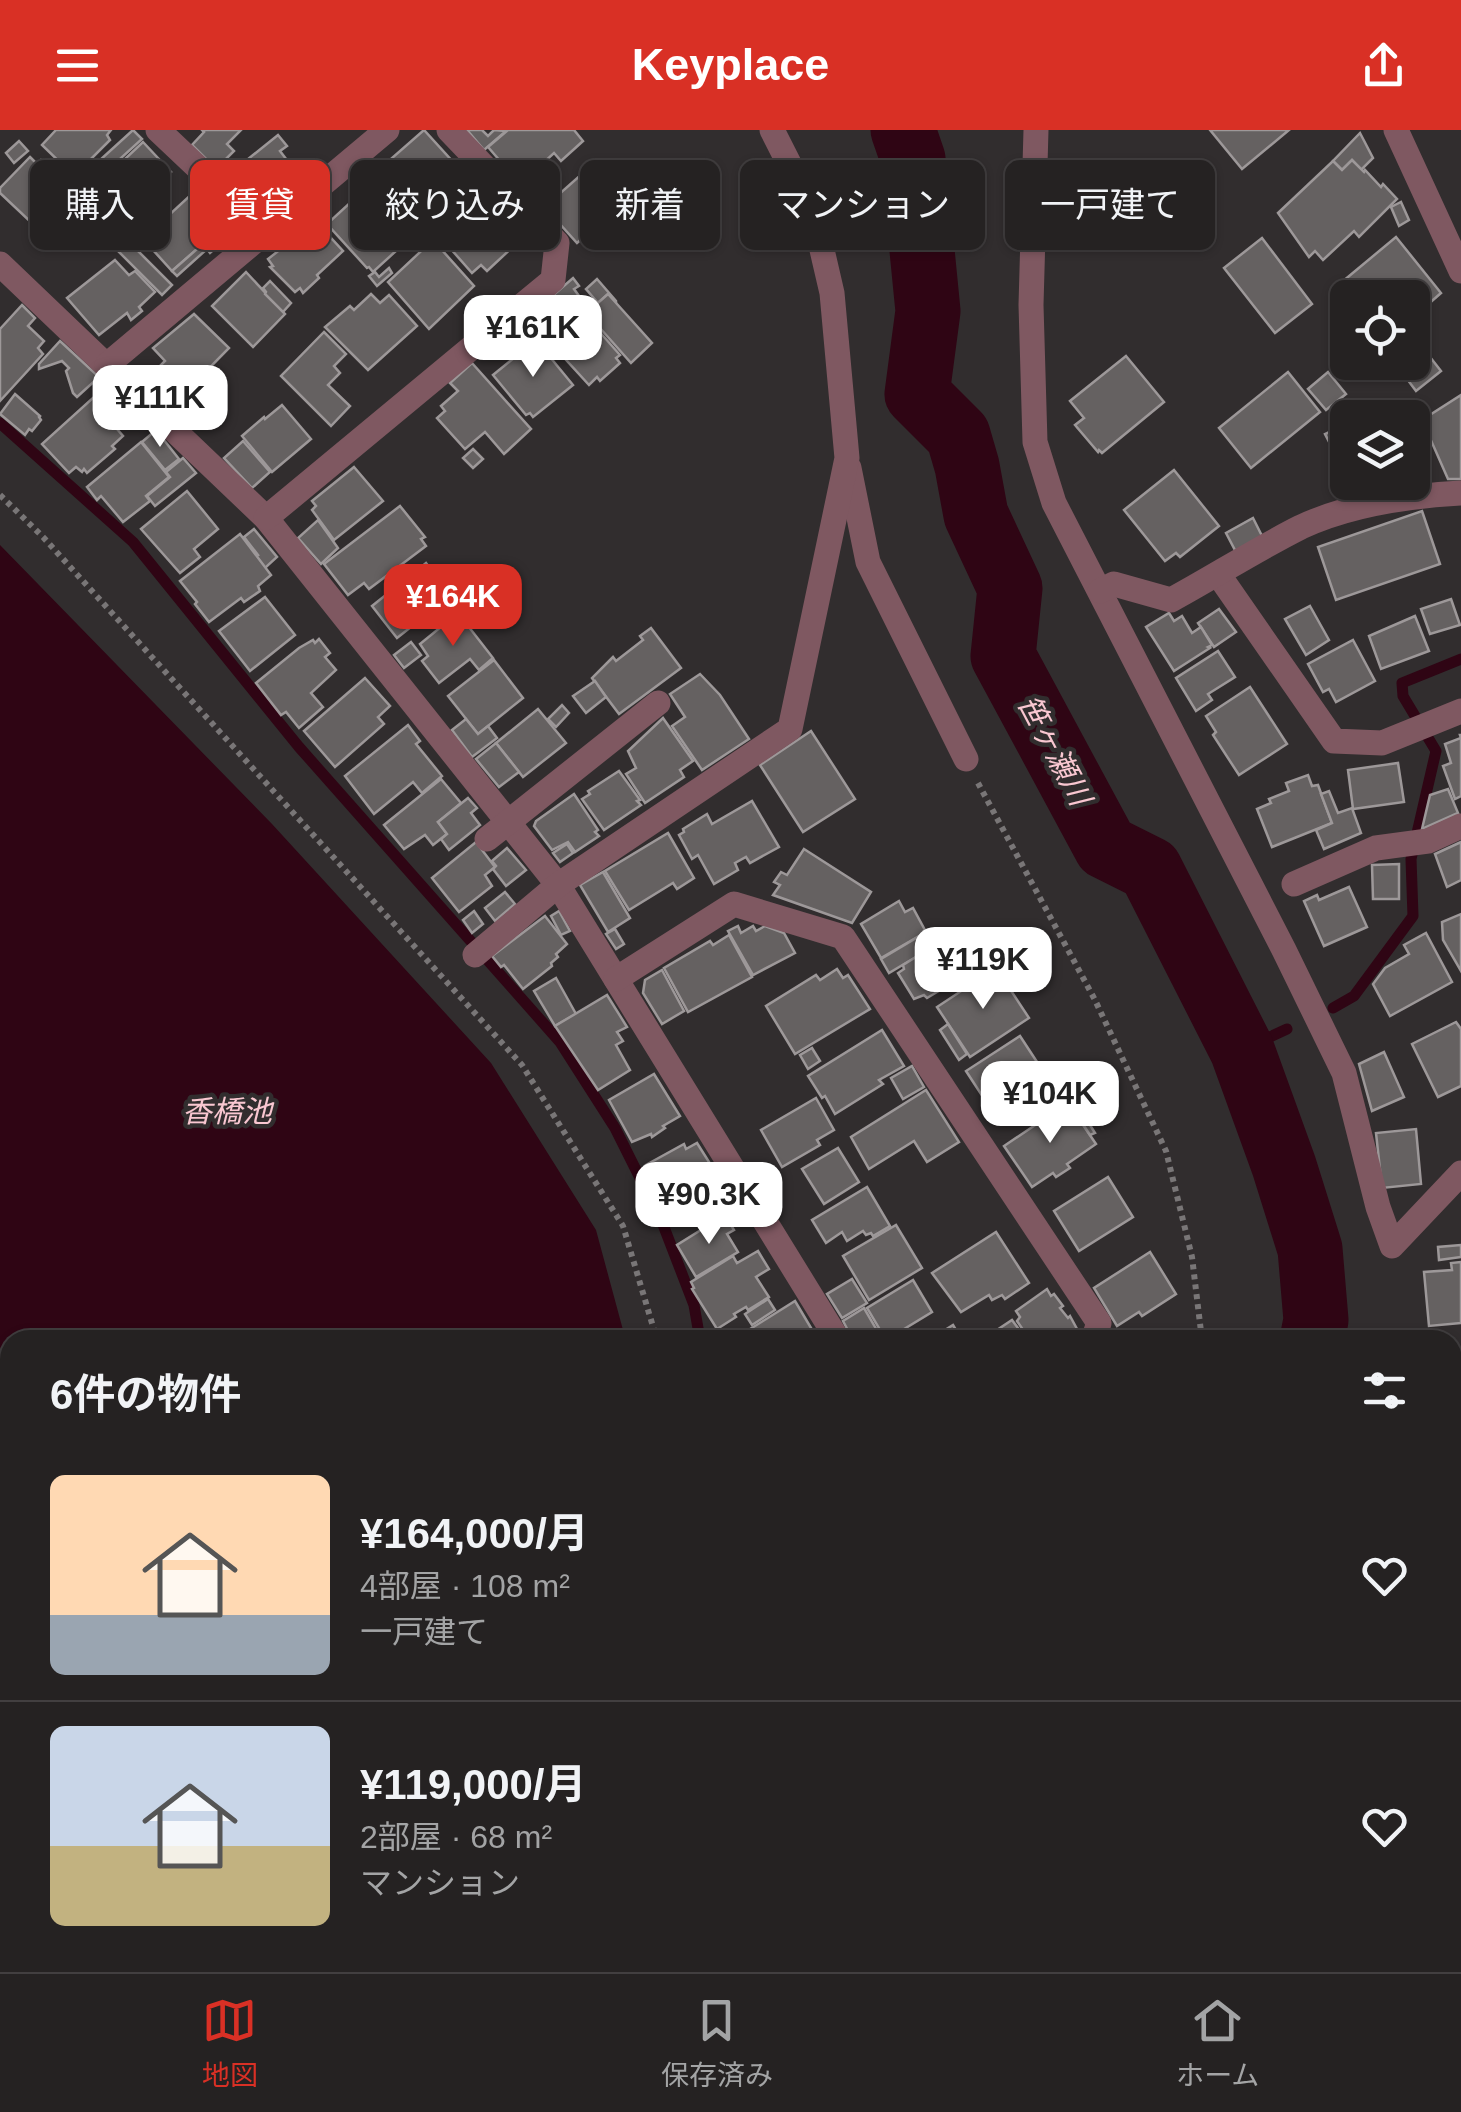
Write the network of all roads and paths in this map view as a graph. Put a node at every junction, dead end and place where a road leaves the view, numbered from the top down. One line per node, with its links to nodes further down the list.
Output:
1 (158, 130): 7 (street)
2 (387, 130): 8 (street)
3 (449, 130): 16 (street)
4 (772, 130): 13 (street)
5 (1036, 130): 18 (street)
6 (1396, 130): 11 (street)
7 (190, 160)
8 (330, 178)
9 (244, 250): 12 (street)
10 (0, 264): 12 (street)
11 (1461, 271)
12 (107, 365): 16 (street)
13 (847, 458): 21 (street); 26 (street)
14 (1461, 493): 17 (street)
15 (0, 495): 30 (path)
16 (266, 518): 22 (street)
17 (1218, 574): 18 (street); 20 (street)
18 (1100, 591): 29 (street)
19 (658, 703): 22 (street)
20 (1461, 711)
21 (966, 760): 33 (path)
22 (508, 822): 24 (street); 26 (street)
23 (1461, 826): 25 (street)
24 (487, 839)
25 (1294, 884)
26 (558, 885): 27 (street); 28 (street)
27 (478, 952)
28 (616, 979): 31 (street); 32 (street)
29 (1456, 1188)
30 (654, 1330)
31 (832, 1330)
32 (1097, 1330)
33 (1201, 1330)

